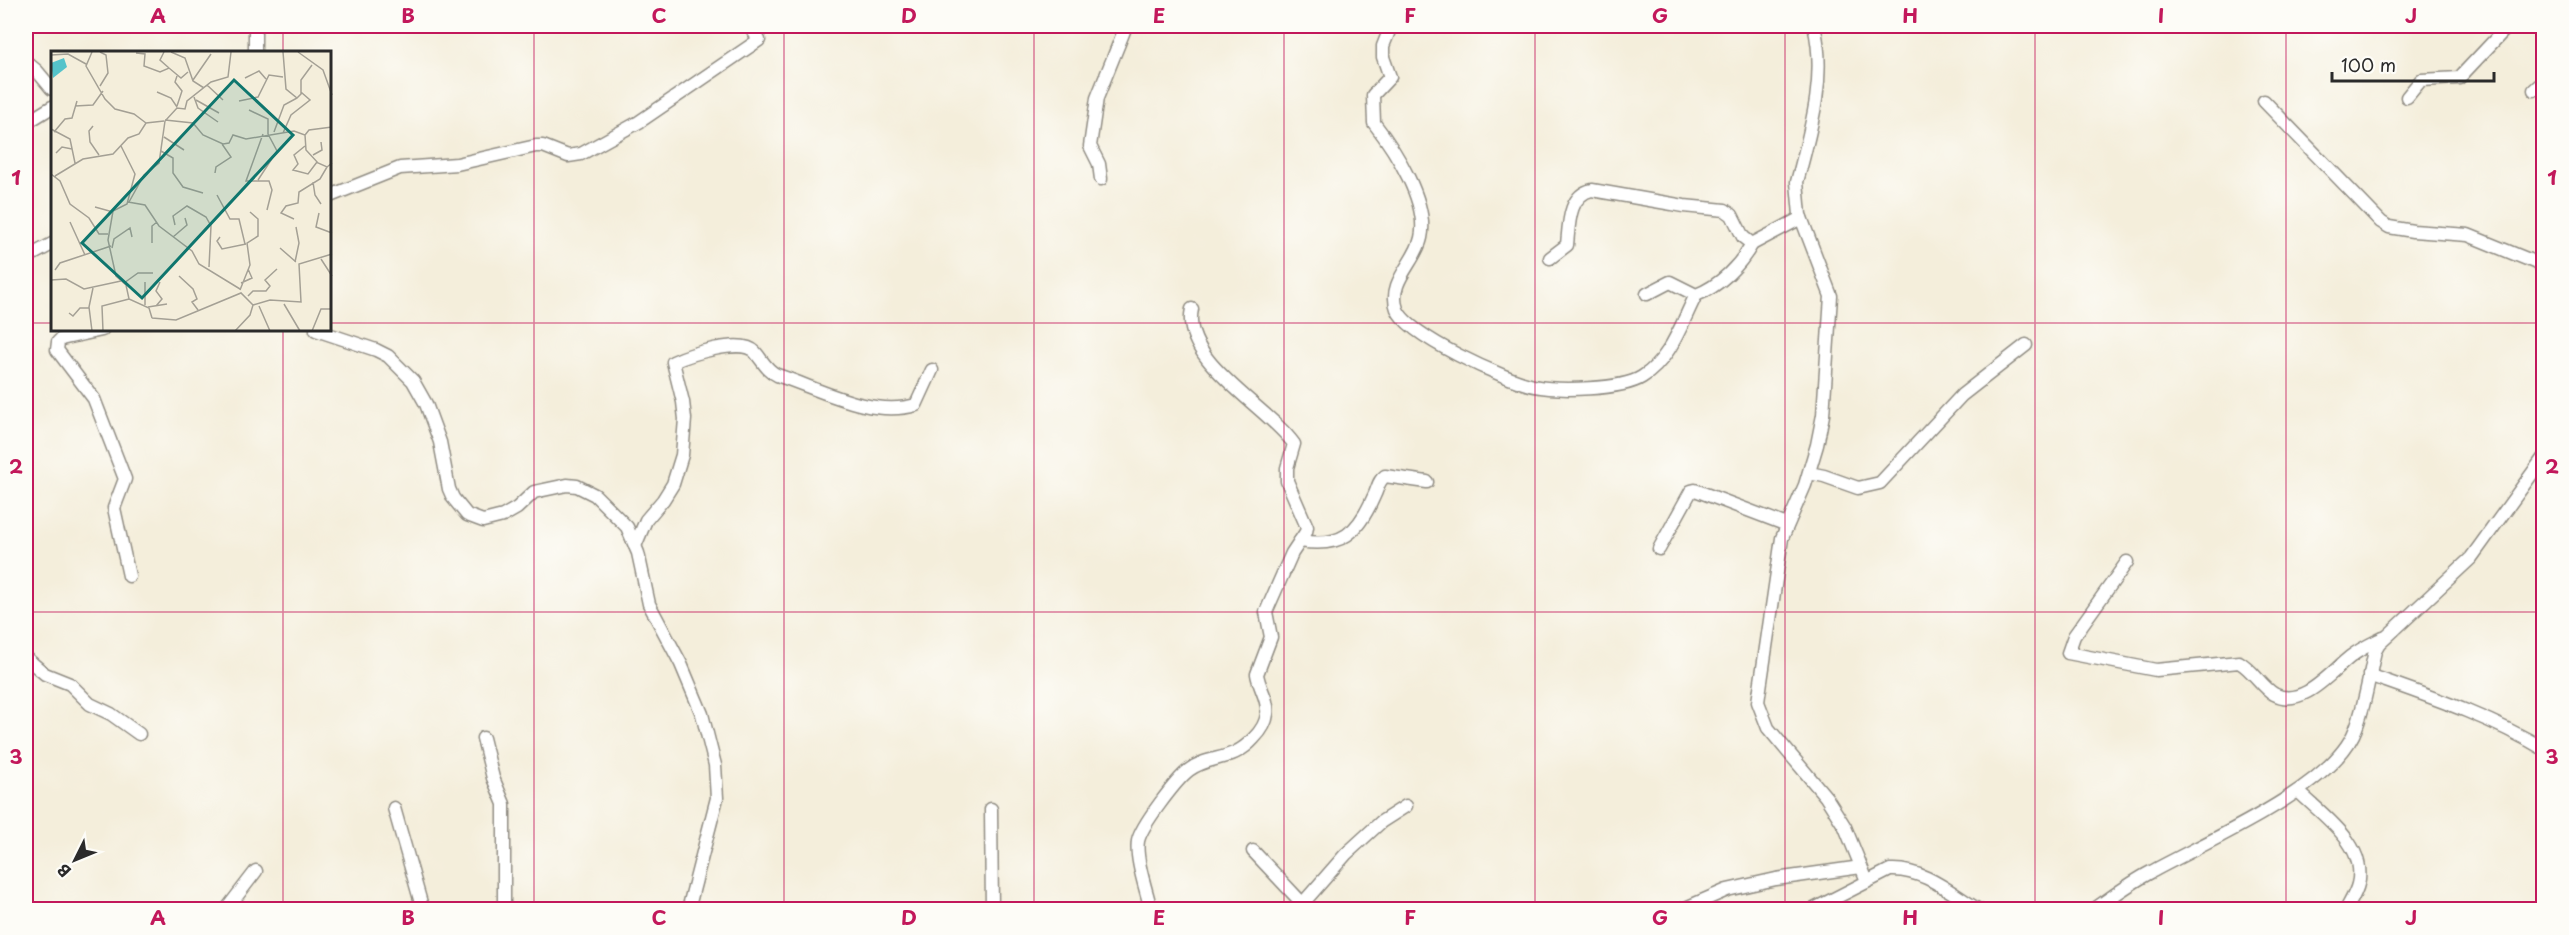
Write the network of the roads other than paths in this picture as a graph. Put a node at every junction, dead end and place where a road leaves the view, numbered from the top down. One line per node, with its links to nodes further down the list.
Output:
1 (255, 26): 7 (street)
2 (750, 26): 17 (street)
3 (1126, 26): 16 (street)
4 (1390, 26): 25 (street)
5 (1815, 26): 18 (street)
6 (2508, 26): 12 (street)
7 (255, 51)
8 (26, 62): 10 (street)
9 (2544, 81): 11 (street)
10 (51, 88)
11 (2534, 90)
12 (2407, 97)
13 (2264, 100): 23 (street)
14 (51, 108): 15 (street)
15 (26, 123)
16 (1101, 179)
17 (332, 195)
18 (1801, 218): 19 (street); 32 (street)
19 (1752, 244): 22 (street); 25 (street)
20 (51, 245): 21 (street)
21 (26, 258)
22 (1550, 258)
23 (2544, 266)
24 (1647, 294): 25 (street)
25 (1696, 295)
26 (1192, 309): 35 (street)
27 (93, 332): 39 (street)
28 (322, 332): 36 (street)
29 (2026, 345): 32 (street)
30 (932, 370): 36 (street)
31 (2544, 457): 40 (street)
32 (1809, 473): 34 (street)
33 (1427, 482): 35 (street)
34 (1787, 525): 37 (street); 51 (street)
35 (1300, 541): 60 (street)
36 (635, 546): 58 (street)
37 (1659, 549)
38 (2127, 562): 40 (street)
39 (129, 576)
40 (2384, 637): 42 (street)
41 (26, 658): 43 (street)
42 (2369, 675): 45 (street); 46 (street)
43 (139, 734)
44 (483, 738): 57 (street)
45 (2544, 749)
46 (2298, 791): 64 (street); 65 (street)
47 (1406, 806): 54 (street)
48 (394, 808): 56 (street)
49 (991, 809): 59 (street)
50 (1253, 851): 54 (street)
51 (1861, 867): 53 (street); 61 (street)
52 (256, 871): 55 (street)
53 (1867, 881): 62 (street); 63 (street)
54 (1299, 906)
55 (226, 909)
56 (423, 909)
57 (504, 909)
58 (688, 909)
59 (992, 909)
60 (1151, 909)
61 (1681, 909)
62 (1812, 909)
63 (1979, 909)
64 (2093, 909)
65 (2346, 909)

